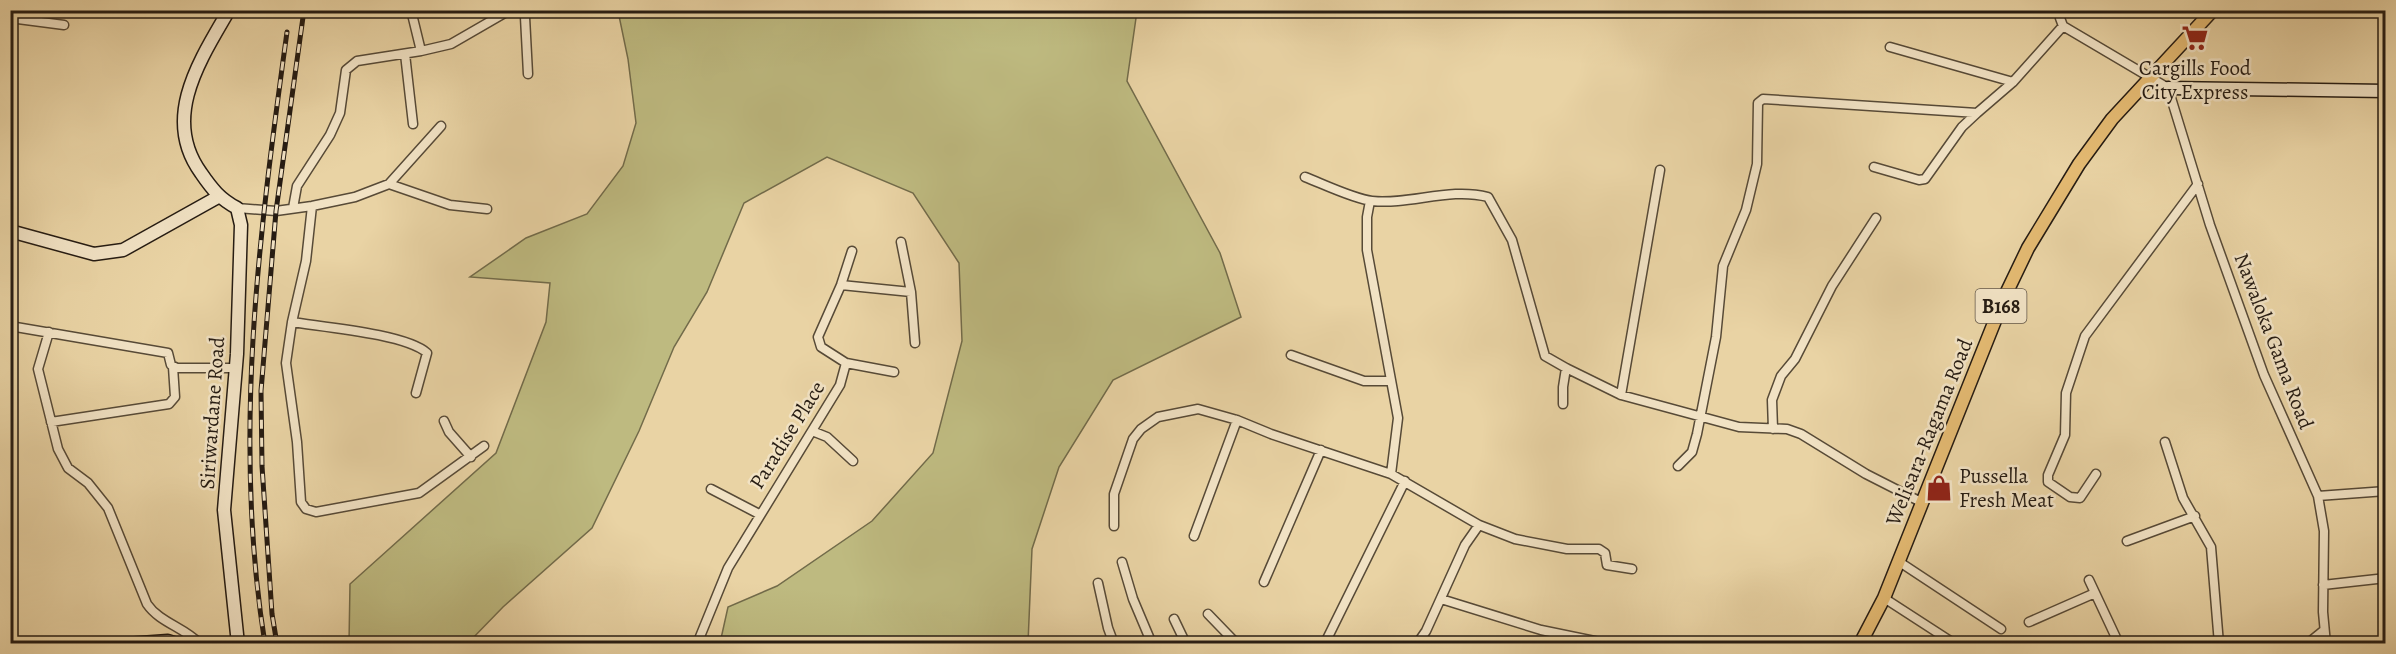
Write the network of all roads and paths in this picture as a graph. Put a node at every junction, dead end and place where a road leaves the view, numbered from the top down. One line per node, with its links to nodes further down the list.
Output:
1 (229, 10): 26 (street)
2 (411, 10): 11 (street)
3 (510, 10): 11 (street)
4 (522, 10): 13 (street)
5 (2061, 10): 9 (street)
6 (2213, 10): 14 (main road, Welisara-Ragama Road / B168)
7 (10, 18): 8 (street)
8 (64, 25)
9 (2063, 26): 14 (street); 15 (street)
10 (1890, 47): 15 (street)
11 (421, 51): 12 (street)
12 (405, 54): 19 (street); 30 (street)
13 (528, 74)
14 (2149, 77): 16 (street); 70 (main road, Welisara-Ragama Road / B168)
15 (2013, 82): 18 (street)
16 (2168, 88): 17 (street); 25 (street, Nawaloka Gama Road)
17 (2385, 91)
18 (1977, 113): 21 (street); 52 (street)
19 (413, 124)
20 (441, 126): 24 (street)
21 (1874, 167)
22 (1660, 170): 50 (street)
23 (1305, 177): 27 (street)
24 (389, 184): 28 (street); 31 (street)
25 (2198, 184): 65 (street); 69 (street, Nawaloka Gama Road)
26 (218, 197): 29 (street); 33 (street)
27 (1370, 201): 46 (street); 48 (street)
28 (312, 206): 30 (street); 38 (street)
29 (237, 208): 30 (street); 45 (street, Siriwardane Road)
30 (293, 208)
31 (487, 209)
32 (1876, 218): 56 (street)
33 (10, 231)
34 (902, 242): 37 (street)
35 (852, 251): 36 (street, Paradise Place)
36 (841, 285): 37 (street); 43 (street, Paradise Place)
37 (911, 292): 41 (street)
38 (292, 322): 49 (street); 61 (street)
39 (10, 326): 40 (street)
40 (49, 332): 44 (street); 55 (street)
41 (915, 343)
42 (1291, 355): 48 (street)
43 (846, 363): 47 (street); 57 (street, Paradise Place)
44 (173, 367): 45 (street); 55 (street)
45 (236, 368): 98 (street, Siriwardane Road)
46 (1566, 369): 50 (street); 51 (street)
47 (894, 372)
48 (1390, 381): 64 (street)
49 (416, 393)
50 (1621, 394): 52 (street)
51 (1563, 404)
52 (1701, 416): 56 (street); 63 (street)
53 (1238, 420): 60 (street); 74 (street); 75 (street)
54 (444, 421): 61 (street)
55 (51, 422): 97 (street)
56 (1773, 429): 70 (street)
57 (812, 431): 62 (street); 71 (street, Paradise Place)
58 (2165, 442): 72 (street)
59 (484, 446): 61 (street)
60 (1321, 450): 64 (street); 82 (street)
61 (471, 456)
62 (853, 461)
63 (1678, 466)
64 (1391, 474): 66 (street)
65 (2096, 474)
66 (1404, 481): 73 (street); 94 (street)
67 (711, 489): 71 (street)
68 (2385, 491): 69 (street)
69 (2318, 496): 84 (street, Nawaloka Gama Road)
70 (1921, 502): 77 (main road, Welisara-Ragama Road / B168)
71 (759, 514): 99 (street, Paradise Place)
72 (2195, 516): 76 (street); 108 (street)
73 (1479, 525): 79 (street); 87 (street)
74 (1114, 526)
75 (1194, 536)
76 (2127, 541)
77 (1898, 561): 86 (main road, Welisara-Ragama Road / B168); 91 (street)
78 (1122, 562): 101 (street)
79 (1632, 569)
80 (2385, 578): 84 (street)
81 (2089, 580): 85 (street)
82 (1264, 582)
83 (1098, 583): 100 (street)
84 (2323, 585): 92 (street, Nawaloka Gama Road)
85 (2096, 592): 90 (street); 107 (street)
86 (1884, 598): 105 (main road, Welisara-Ragama Road / B168); 106 (street)
87 (1441, 599): 103 (street); 104 (street)
88 (1208, 614): 93 (street)
89 (1174, 619): 102 (street)
90 (2030, 622)
91 (2001, 629)
92 (2323, 631): 109 (street); 110 (street, Nawaloka Gama Road)
93 (1232, 642)
94 (1325, 643)
95 (127, 644): 96 (street)
96 (177, 644)
97 (200, 644)
98 (238, 644)
99 (697, 644)
100 (1114, 644)
101 (1152, 644)
102 (1186, 644)
103 (1417, 644)
104 (1609, 644)
105 (1860, 644)
106 (1955, 644)
107 (2119, 644)
108 (2219, 644)
109 (2307, 644)
110 (2326, 644)

